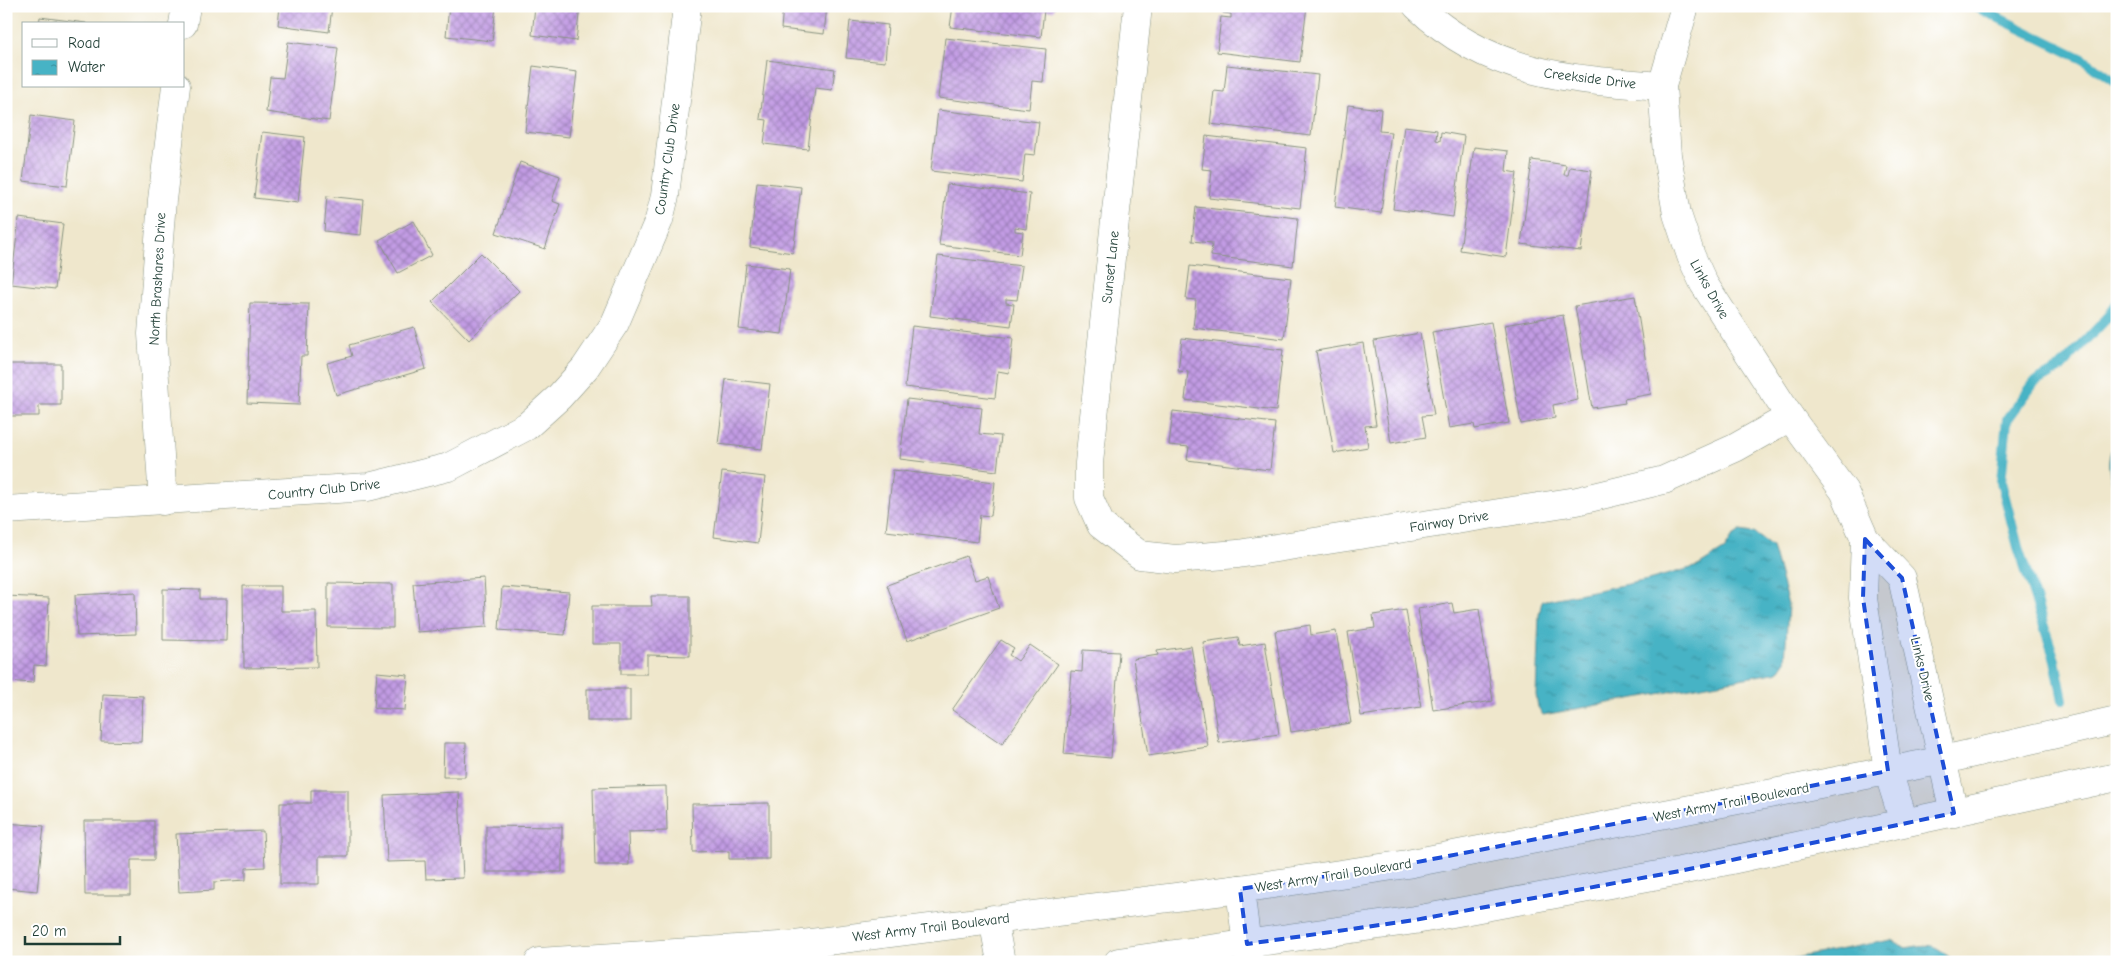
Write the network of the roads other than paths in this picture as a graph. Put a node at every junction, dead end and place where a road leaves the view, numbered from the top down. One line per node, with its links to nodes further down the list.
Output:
1 (186, 6): 6 (street)
2 (687, 6): 10 (street, Country Club Drive)
3 (1138, 6): 12 (street, Sunset Lane)
4 (1417, 6): 7 (street, Creekside Drive)
5 (1685, 6): 7 (street, Links Drive)
6 (183, 22)
7 (1662, 86): 9 (street, Links Drive)
8 (176, 88): 10 (street, North Brashares Drive)
9 (1790, 417): 12 (street, Fairway Drive); 13 (street, Links Drive)
10 (163, 502): 11 (street, Country Club Drive)
11 (6, 510)
12 (1101, 525)
13 (1865, 539): 15 (street, Links Drive); 16 (street, Links Drive)
14 (2117, 720): 15 (street, West Army Trail Boulevard)
15 (1943, 760): 16 (street, West Army Trail Boulevard); 18 (street, Links Drive)
16 (1888, 771): 19 (street, Links Drive); 20 (street, West Army Trail Boulevard)
17 (2117, 777): 18 (street)
18 (1954, 812): 19 (street)
19 (1904, 822): 23 (street)
20 (1240, 888): 21 (street, West Army Trail Boulevard); 23 (street)
21 (993, 919): 22 (street, West Army Trail Boulevard); 25 (street)
22 (796, 953): 24 (street, West Army Trail Boulevard)
23 (1248, 953): 26 (street)
24 (539, 962)
25 (1001, 962)
26 (1118, 962)

